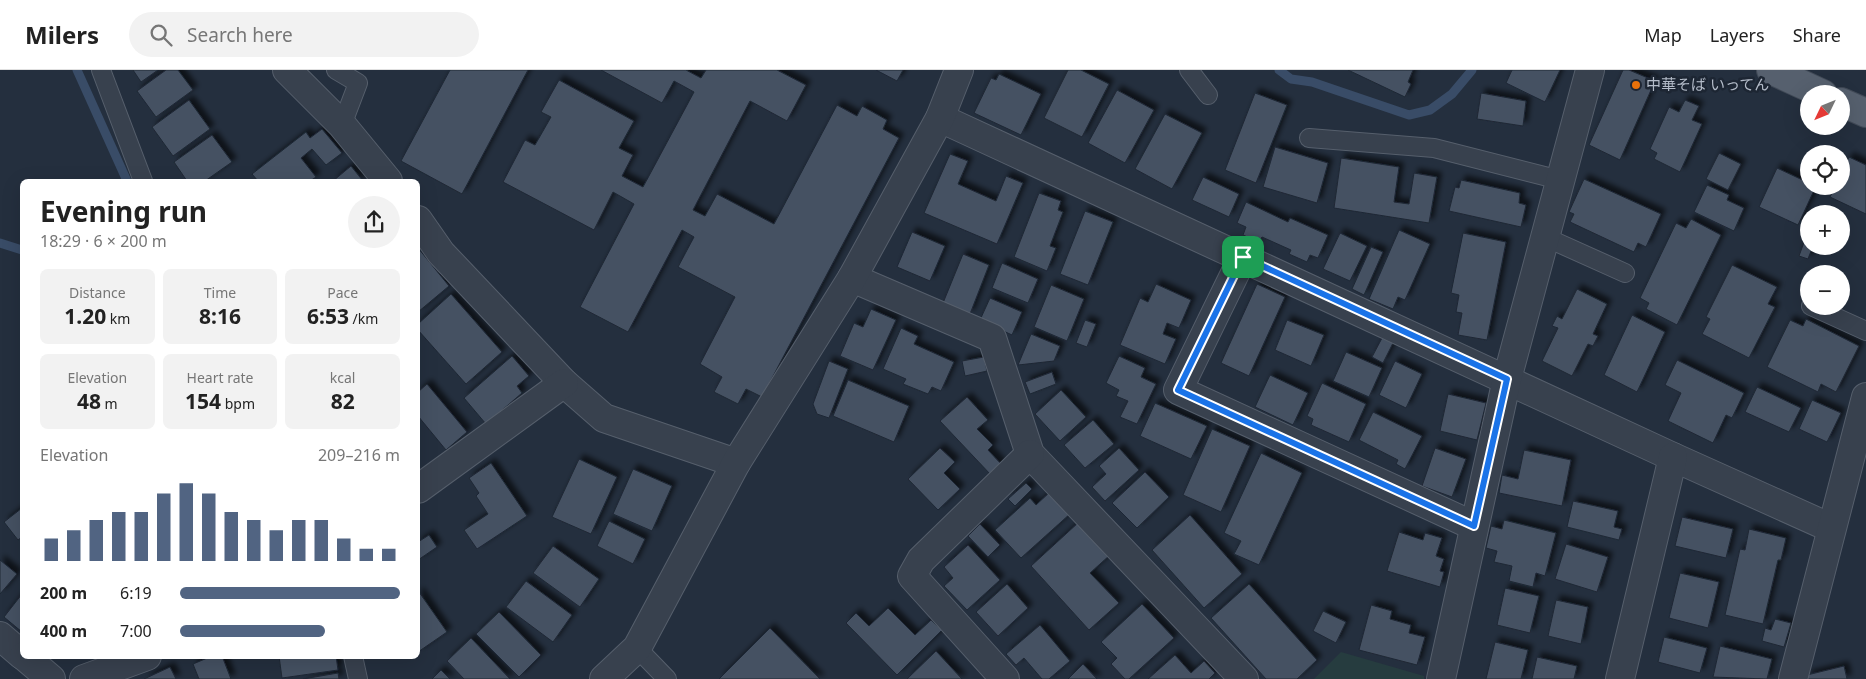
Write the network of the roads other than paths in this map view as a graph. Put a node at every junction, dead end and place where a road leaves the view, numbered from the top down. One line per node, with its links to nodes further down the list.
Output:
1 (101, 70): 15 (lane)
2 (287, 70): 13 (street)
3 (336, 70): 13 (lane)
4 (959, 70): 12 (street)
5 (1189, 70): 9 (lane)
6 (1590, 70): 17 (street)
7 (1771, 70): 8 (main road)
8 (1804, 85)
9 (1208, 95)
10 (1850, 106): 11 (main road)
11 (1866, 113)
12 (940, 118): 20 (street); 22 (street)
13 (342, 125): 16 (street)
14 (1309, 138): 17 (lane)
15 (142, 179)
16 (386, 179)
17 (1560, 180): 19 (street)
18 (420, 223): 26 (street)
19 (1545, 237): 21 (lane); 25 (street)
20 (1243, 257): 25 (street); 32 (street)
21 (1625, 273)
22 (852, 278): 28 (street); 30 (street)
23 (1830, 315): 24 (lane)
24 (1866, 331)
25 (1507, 379): 29 (street); 32 (street)
26 (564, 383): 30 (street); 31 (street)
27 (1866, 397): 33 (street)
28 (1030, 454): 45 (street); 46 (street)
29 (1674, 457): 33 (street); 48 (street)
30 (736, 463): 35 (street)
31 (420, 488)
32 (1474, 526): 47 (street)
33 (1831, 528): 49 (street)
34 (0, 636): 36 (street)
35 (637, 648): 43 (street); 44 (lane)
36 (20, 653)
37 (27, 659): 40 (street)
38 (139, 659): 41 (street)
39 (354, 659): 42 (lane)
40 (51, 679)
41 (84, 679)
42 (358, 679)
43 (604, 679)
44 (667, 679)
45 (1005, 679)
46 (1244, 679)
47 (1441, 679)
48 (1620, 679)
49 (1794, 679)

